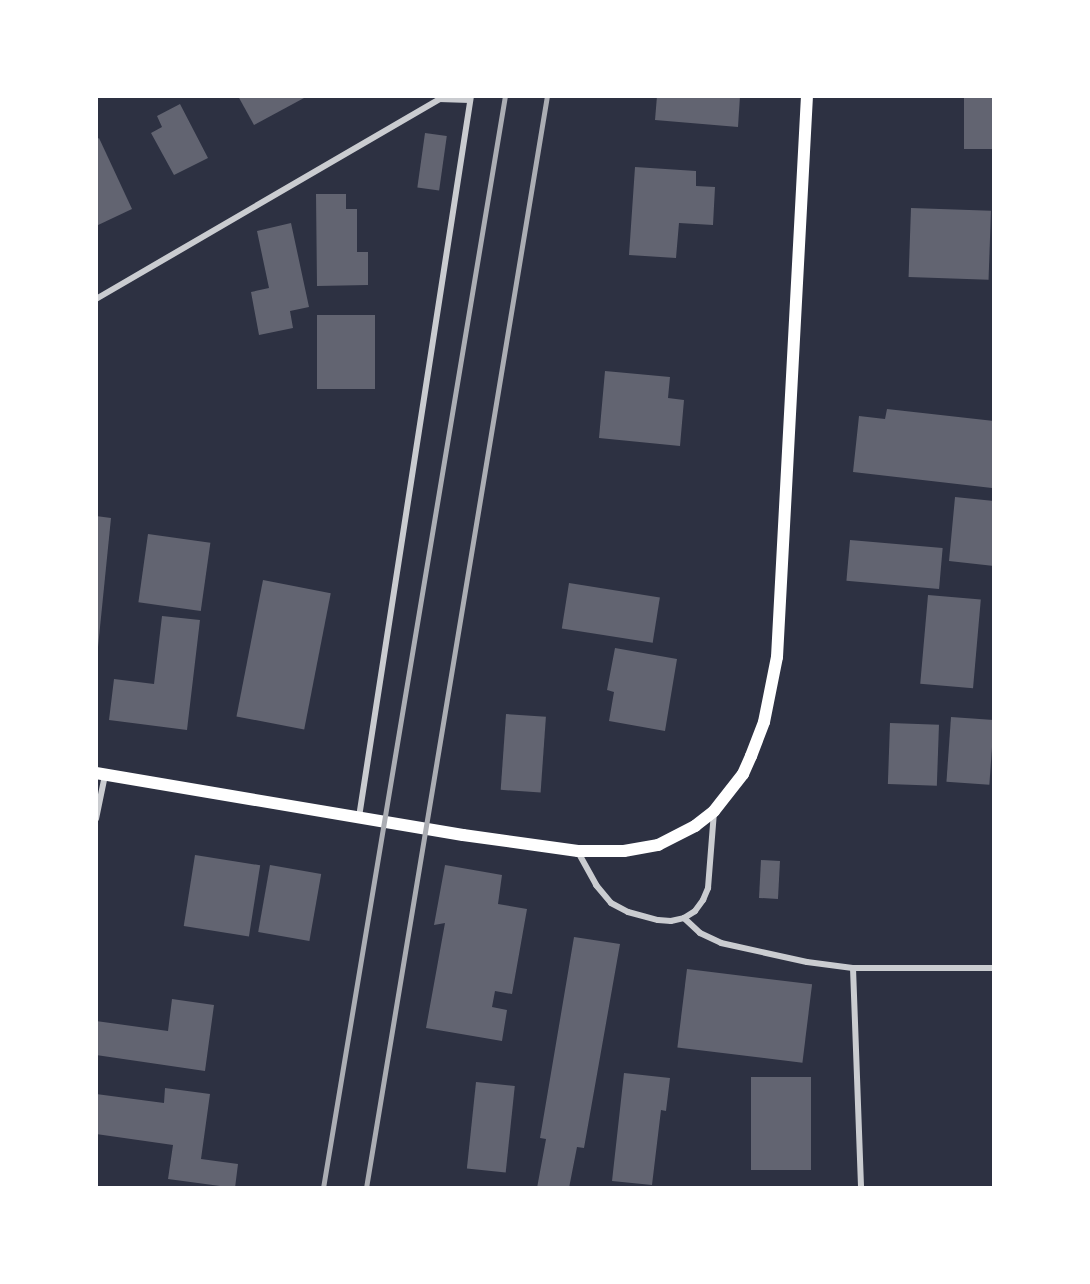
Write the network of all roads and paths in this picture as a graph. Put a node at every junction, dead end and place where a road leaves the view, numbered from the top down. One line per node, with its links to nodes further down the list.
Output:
1 (807, 96): 5 (main road)
2 (470, 98): 3 (street); 6 (street)
3 (96, 299)
4 (100, 773): 6 (main road); 7 (street)
5 (714, 812): 8 (main road); 9 (street)
6 (359, 817): 8 (main road)
7 (96, 819)
8 (578, 851): 9 (street)
9 (684, 918): 10 (street)
10 (853, 968): 11 (street); 12 (street)
11 (994, 968)
12 (861, 1188)

